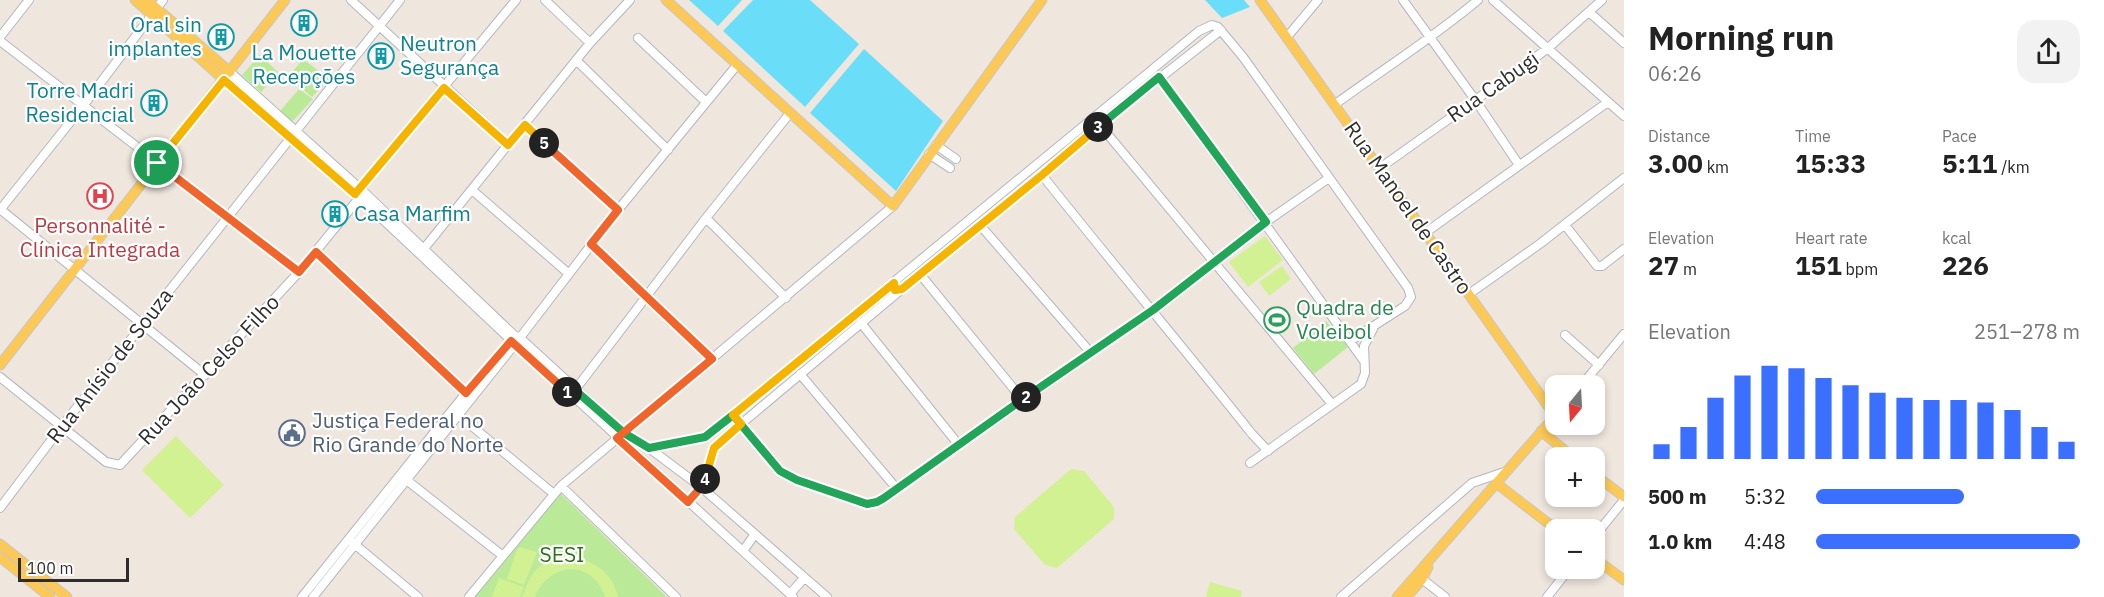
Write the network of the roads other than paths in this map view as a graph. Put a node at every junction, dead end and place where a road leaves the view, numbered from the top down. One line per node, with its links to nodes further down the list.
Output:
1 (29, 0): 22 (street)
2 (135, 0): 18 (main road)
3 (147, 0): 18 (main road)
4 (285, 0): 34 (main road)
5 (351, 0): 20 (street)
6 (400, 0): 20 (street, Rua Anísio de Souza)
7 (516, 0): 37 (street, Rua João Celso Filho)
8 (545, 0): 28 (street)
9 (630, 0): 28 (street)
10 (666, 0): 33 (main road)
11 (1041, 0): 50 (main road)
12 (1260, 0): 23 (main road, Rua Manoel de Castro)
13 (1318, 0): 23 (street)
14 (1403, 0): 25 (street)
15 (1478, 0): 25 (street)
16 (1493, 0): 31 (street)
17 (1602, 0): 19 (street, Rua Cabugi)
18 (157, 8): 34 (main road); 36 (main road); 42 (street)
19 (1589, 12): 29 (street); 31 (street, Rua Cabugi)
20 (379, 26): 37 (street); 47 (street, Rua Anísio de Souza)
21 (1221, 30): 26 (street); 30 (street); 59 (street)
22 (0, 37)
23 (1287, 37): 41 (main road, Rua Manoel de Castro)
24 (638, 38): 39 (street)
25 (1429, 38): 38 (street); 41 (street)
26 (1190, 39): 30 (street); 61 (street)
27 (0, 42): 42 (street)
28 (590, 43): 32 (street)
29 (1624, 43)
30 (1196, 48): 35 (street)
31 (1547, 49): 38 (street, Rua Cabugi); 40 (street)
32 (576, 60): 45 (street); 51 (street)
33 (737, 65): 39 (street); 43 (main road)
34 (230, 72): 36 (main road); 47 (street)
35 (1159, 77): 46 (street); 72 (street)
36 (224, 80): 48 (street); 54 (main road)
37 (444, 88): 49 (street); 64 (street, Rua João Celso Filho)
38 (1476, 101): 55 (street); 57 (street, Rua Cabugi)
39 (706, 102): 51 (street)
40 (1608, 102): 44 (street); 55 (street)
41 (1334, 105): 57 (main road, Rua Manoel de Castro)
42 (83, 106): 54 (street); 67 (street)
43 (790, 113): 66 (main road); 71 (street)
44 (1623, 113)
45 (525, 125): 49 (street); 68 (street)
46 (1100, 125): 58 (street); 80 (street)
47 (296, 131): 48 (street, Rua Anísio de Souza); 64 (street)
48 (290, 138): 64 (street); 70 (street, Rua Anísio de Souza)
49 (508, 145): 62 (street)
50 (936, 145): 52 (main road); 53 (street)
51 (668, 150): 68 (street)
52 (929, 154): 56 (street); 66 (main road)
53 (956, 159)
54 (157, 163): 70 (street); 81 (main road)
55 (1519, 165): 75 (street)
56 (950, 168)
57 (1380, 168): 75 (main road, Rua Manoel de Castro)
58 (1042, 175): 63 (street); 92 (street)
59 (1329, 177): 72 (street); 95 (street)
60 (1624, 178): 74 (street)
61 (1015, 183): 63 (street); 65 (street)
62 (472, 190): 78 (street); 83 (street)
63 (1022, 191): 69 (street)
64 (359, 193): 78 (street); 79 (street, Rua João Celso Filho)
65 (991, 202): 69 (street); 85 (street)
66 (893, 206): 89 (street)
67 (0, 210): 81 (street)
68 (618, 210): 76 (street)
69 (998, 210): 73 (street)
70 (228, 217): 82 (street); 94 (street, Rua Anísio de Souza)
71 (706, 218): 88 (street); 89 (street)
72 (1266, 222): 80 (street); 99 (street)
73 (980, 225): 84 (street); 100 (street)
74 (1565, 225): 77 (street); 87 (street)
75 (1425, 233): 87 (main road, Rua Manoel de Castro)
76 (591, 244): 83 (street); 88 (street)
77 (1624, 249)
78 (422, 251): 98 (street)
79 (316, 252): 82 (street, Rua João Celso Filho); 110 (street)
80 (1215, 263): 92 (street); 113 (street)
81 (75, 269): 94 (street); 104 (main road)
82 (299, 272): 106 (street, Rua João Celso Filho)
83 (568, 273): 98 (street)
84 (920, 273): 86 (street); 111 (street)
85 (894, 283): 86 (street); 90 (street)
86 (902, 289): 91 (street)
87 (1468, 294): 112 (main road, Rua Manoel de Castro)
88 (647, 295): 101 (street); 109 (street)
89 (786, 298): 101 (street)
90 (872, 300): 91 (street); 115 (street)
91 (879, 308): 93 (street)
92 (1153, 310): 100 (street); 126 (street)
93 (861, 323): 105 (street); 122 (street)
94 (143, 324): 106 (street); 117 (street, Rua Anísio de Souza)
95 (1375, 325): 99 (street); 102 (street)
96 (1624, 334): 103 (street)
97 (1565, 335): 103 (street)
98 (515, 340): 109 (street); 110 (street)
99 (1350, 341): 102 (street)
100 (1091, 353): 111 (street)
101 (712, 359): 120 (street)
102 (1364, 361): 113 (street)
103 (1599, 364): 107 (street)
104 (0, 365)
105 (800, 374): 116 (street); 134 (street)
106 (205, 375): 117 (street, Rua João Celso Filho)
107 (1590, 375)
108 (0, 377): 117 (street)
109 (573, 392): 120 (street)
110 (469, 395): 114 (street)
111 (1022, 399): 122 (street)
112 (1545, 402)
113 (1332, 404): 126 (street)
114 (455, 412): 129 (street); 135 (street)
115 (733, 415): 116 (street); 121 (street)
116 (741, 424): 125 (street); 134 (street)
117 (62, 426): 138 (street, Rua Anísio de Souza)
118 (1545, 427): 119 (main road)
119 (1541, 431): 123 (main road); 128 (main road)
120 (620, 436): 124 (street); 132 (street); 137 (street)
121 (705, 437): 124 (street); 125 (street)
122 (958, 444): 134 (street)
123 (1561, 447)
124 (649, 448): 133 (street)
125 (714, 448): 133 (street)
126 (1268, 451): 127 (street)
127 (1250, 463)
128 (1507, 471): 130 (main road); 161 (street)
129 (403, 477): 142 (street); 145 (street)
130 (1496, 483): 139 (main road); 148 (main road)
131 (1605, 483): 136 (main road)
132 (561, 486): 135 (street); 159 (street)
133 (701, 487): 137 (street); 141 (street)
134 (897, 489)
135 (554, 494): 145 (street)
136 (1624, 499): 140 (street)
137 (688, 502): 144 (street)
138 (0, 507)
139 (1545, 521)
140 (1605, 523)
141 (755, 534): 144 (street); 149 (street)
142 (352, 542): 155 (street); 156 (street); 157 (street)
143 (0, 544): 154 (main road)
144 (743, 551): 152 (street)
145 (503, 556): 158 (street)
146 (0, 557): 153 (main road)
147 (1605, 566): 151 (main road)
148 (1419, 577): 162 (main road); 163 (main road); 164 (street)
149 (804, 578): 152 (street); 160 (street)
150 (1561, 579): 165 (street)
151 (1624, 580)
152 (791, 596)
153 (50, 597)
154 (67, 597)
155 (302, 597)
156 (313, 597)
157 (418, 597)
158 (469, 597)
159 (676, 597)
160 (827, 597)
161 (1341, 597)
162 (1397, 597)
163 (1407, 597)
164 (1444, 597)
165 (1547, 597)

